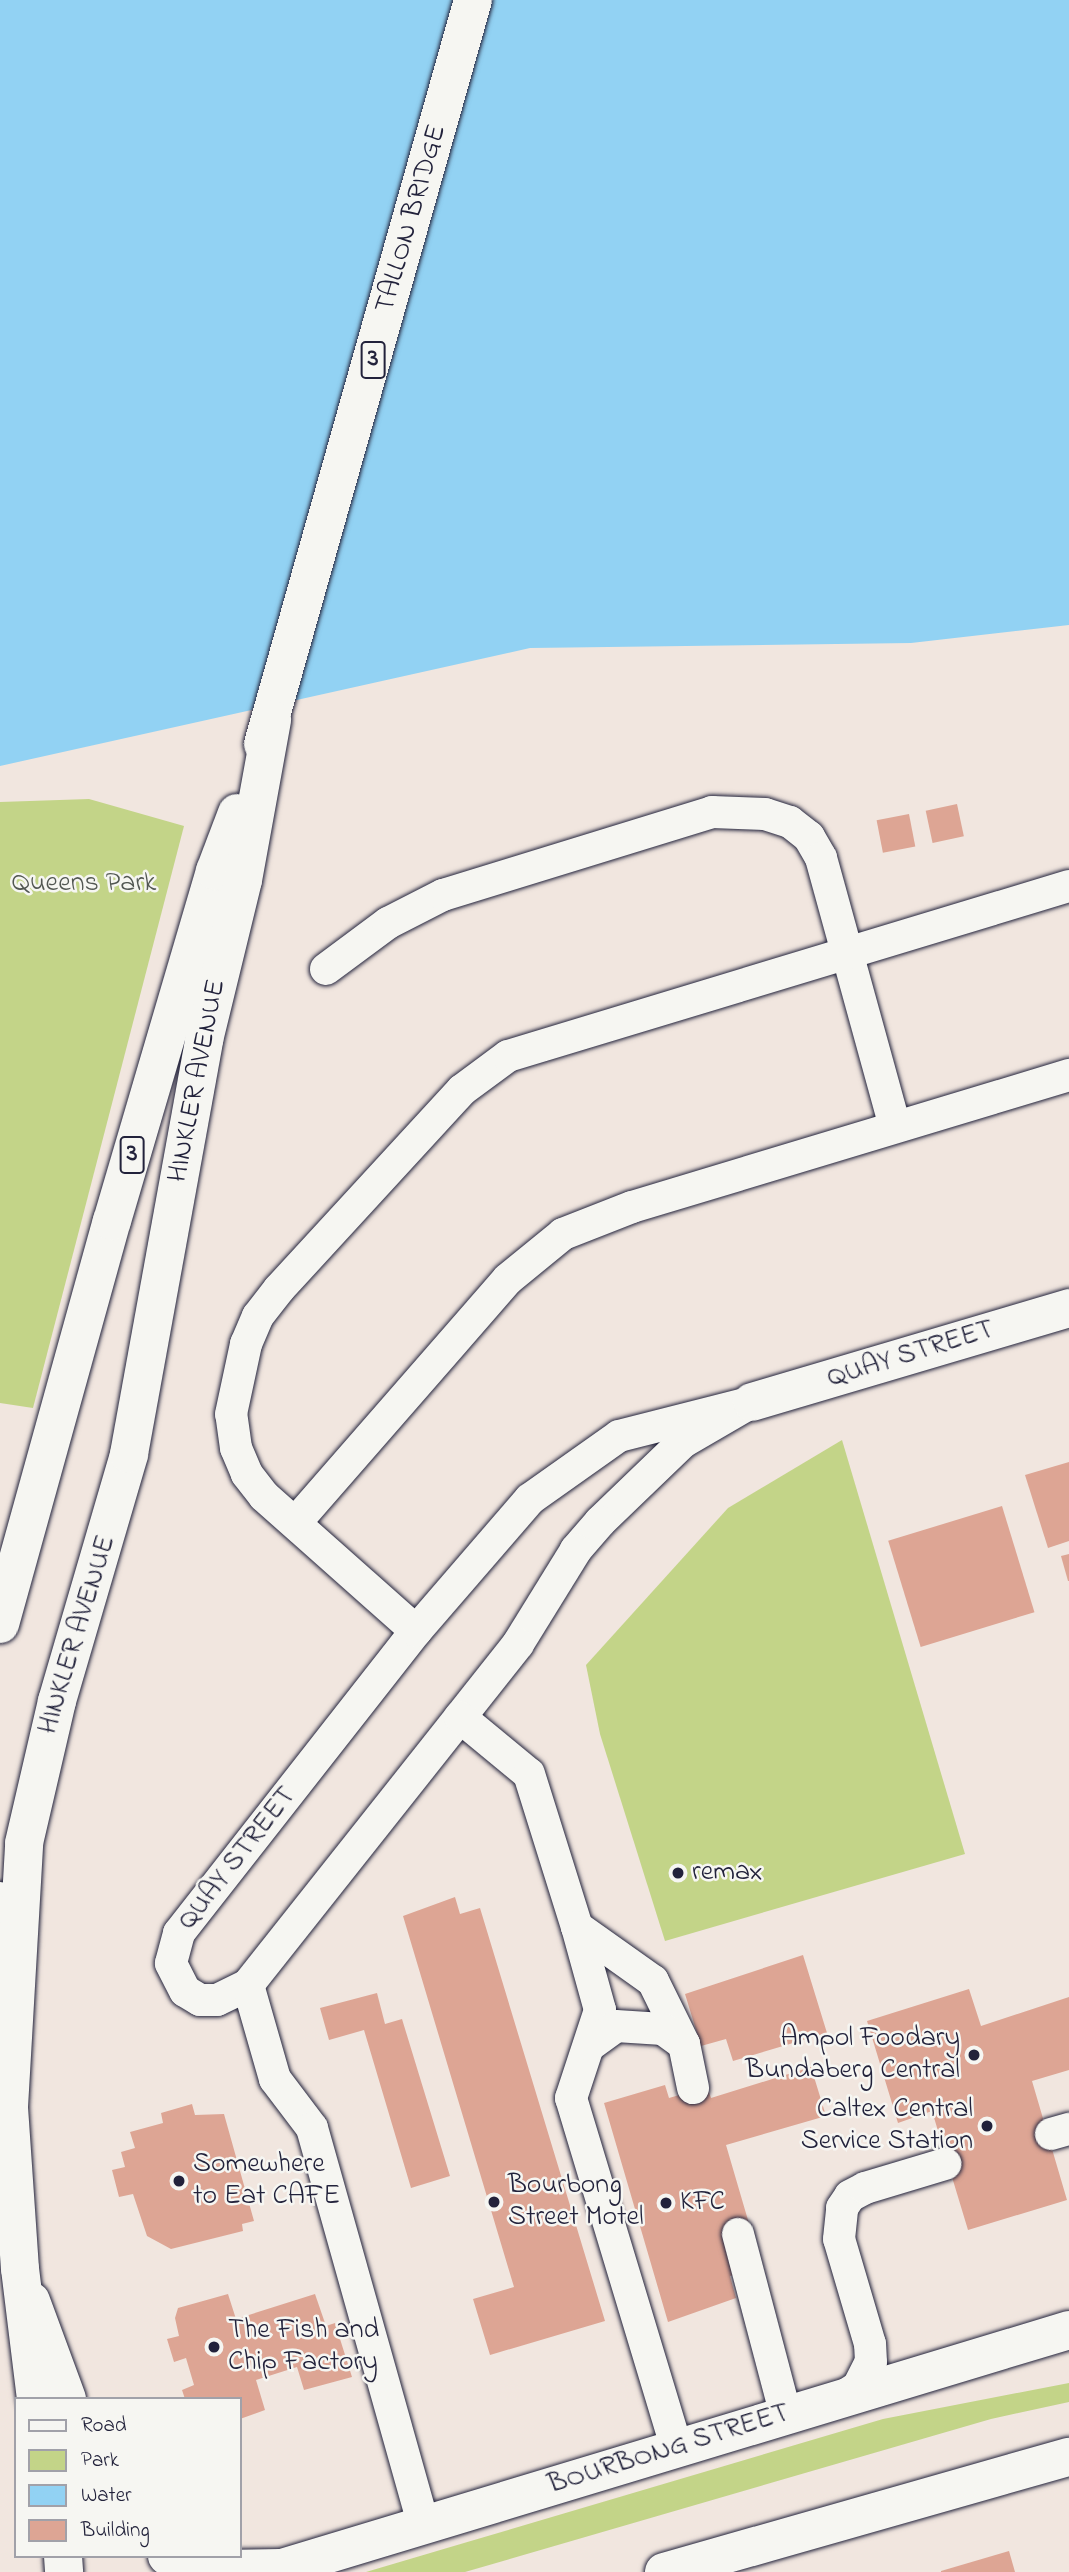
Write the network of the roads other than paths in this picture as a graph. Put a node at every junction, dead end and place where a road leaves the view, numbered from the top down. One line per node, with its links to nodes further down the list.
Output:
1 (473, 0): 2 (main road, TALLON BRIDGE / 3)
2 (229, 876): 11 (main road, HINKLER AVENUE / 3); 14 (main road, HINKLER AVENUE / 3)
3 (1069, 886): 4 (lane)
4 (849, 951): 5 (lane); 7 (lane); 10 (lane)
5 (326, 969)
6 (1069, 1075): 7 (lane)
7 (895, 1126): 10 (lane)
8 (1069, 1308): 9 (main road, QUAY STREET)
9 (752, 1402): 12 (lane, QUAY STREET); 13 (lane, QUAY STREET)
10 (296, 1522): 12 (lane)
11 (0, 1624)
12 (416, 1631): 16 (lane, QUAY STREET)
13 (460, 1717): 15 (lane); 16 (lane, QUAY STREET)
14 (6, 1910): 22 (main road, HINKLER AVENUE / 3)
15 (577, 1927): 17 (lane); 18 (lane)
16 (248, 1985): 30 (lane)
17 (684, 2044): 18 (lane); 19 (lane)
18 (590, 2045): 28 (lane)
19 (693, 2088)
20 (945, 2164): 26 (lane)
21 (738, 2234): 27 (lane)
22 (20, 2269): 24 (main road, HINKLER AVENUE / 3); 25 (main road)
23 (1069, 2330): 26 (main road, BOURBONG STREET)
24 (36, 2397)
25 (66, 2397)
26 (841, 2398): 27 (main road, BOURBONG STREET)
27 (786, 2416): 28 (main road, BOURBONG STREET)
28 (677, 2448): 30 (main road, BOURBONG STREET)
29 (1069, 2457): 33 (main road)
30 (423, 2523): 32 (main road, BOURBONG STREET)
31 (176, 2558): 32 (main road, BOURBONG STREET)
32 (275, 2570)
33 (664, 2572)

